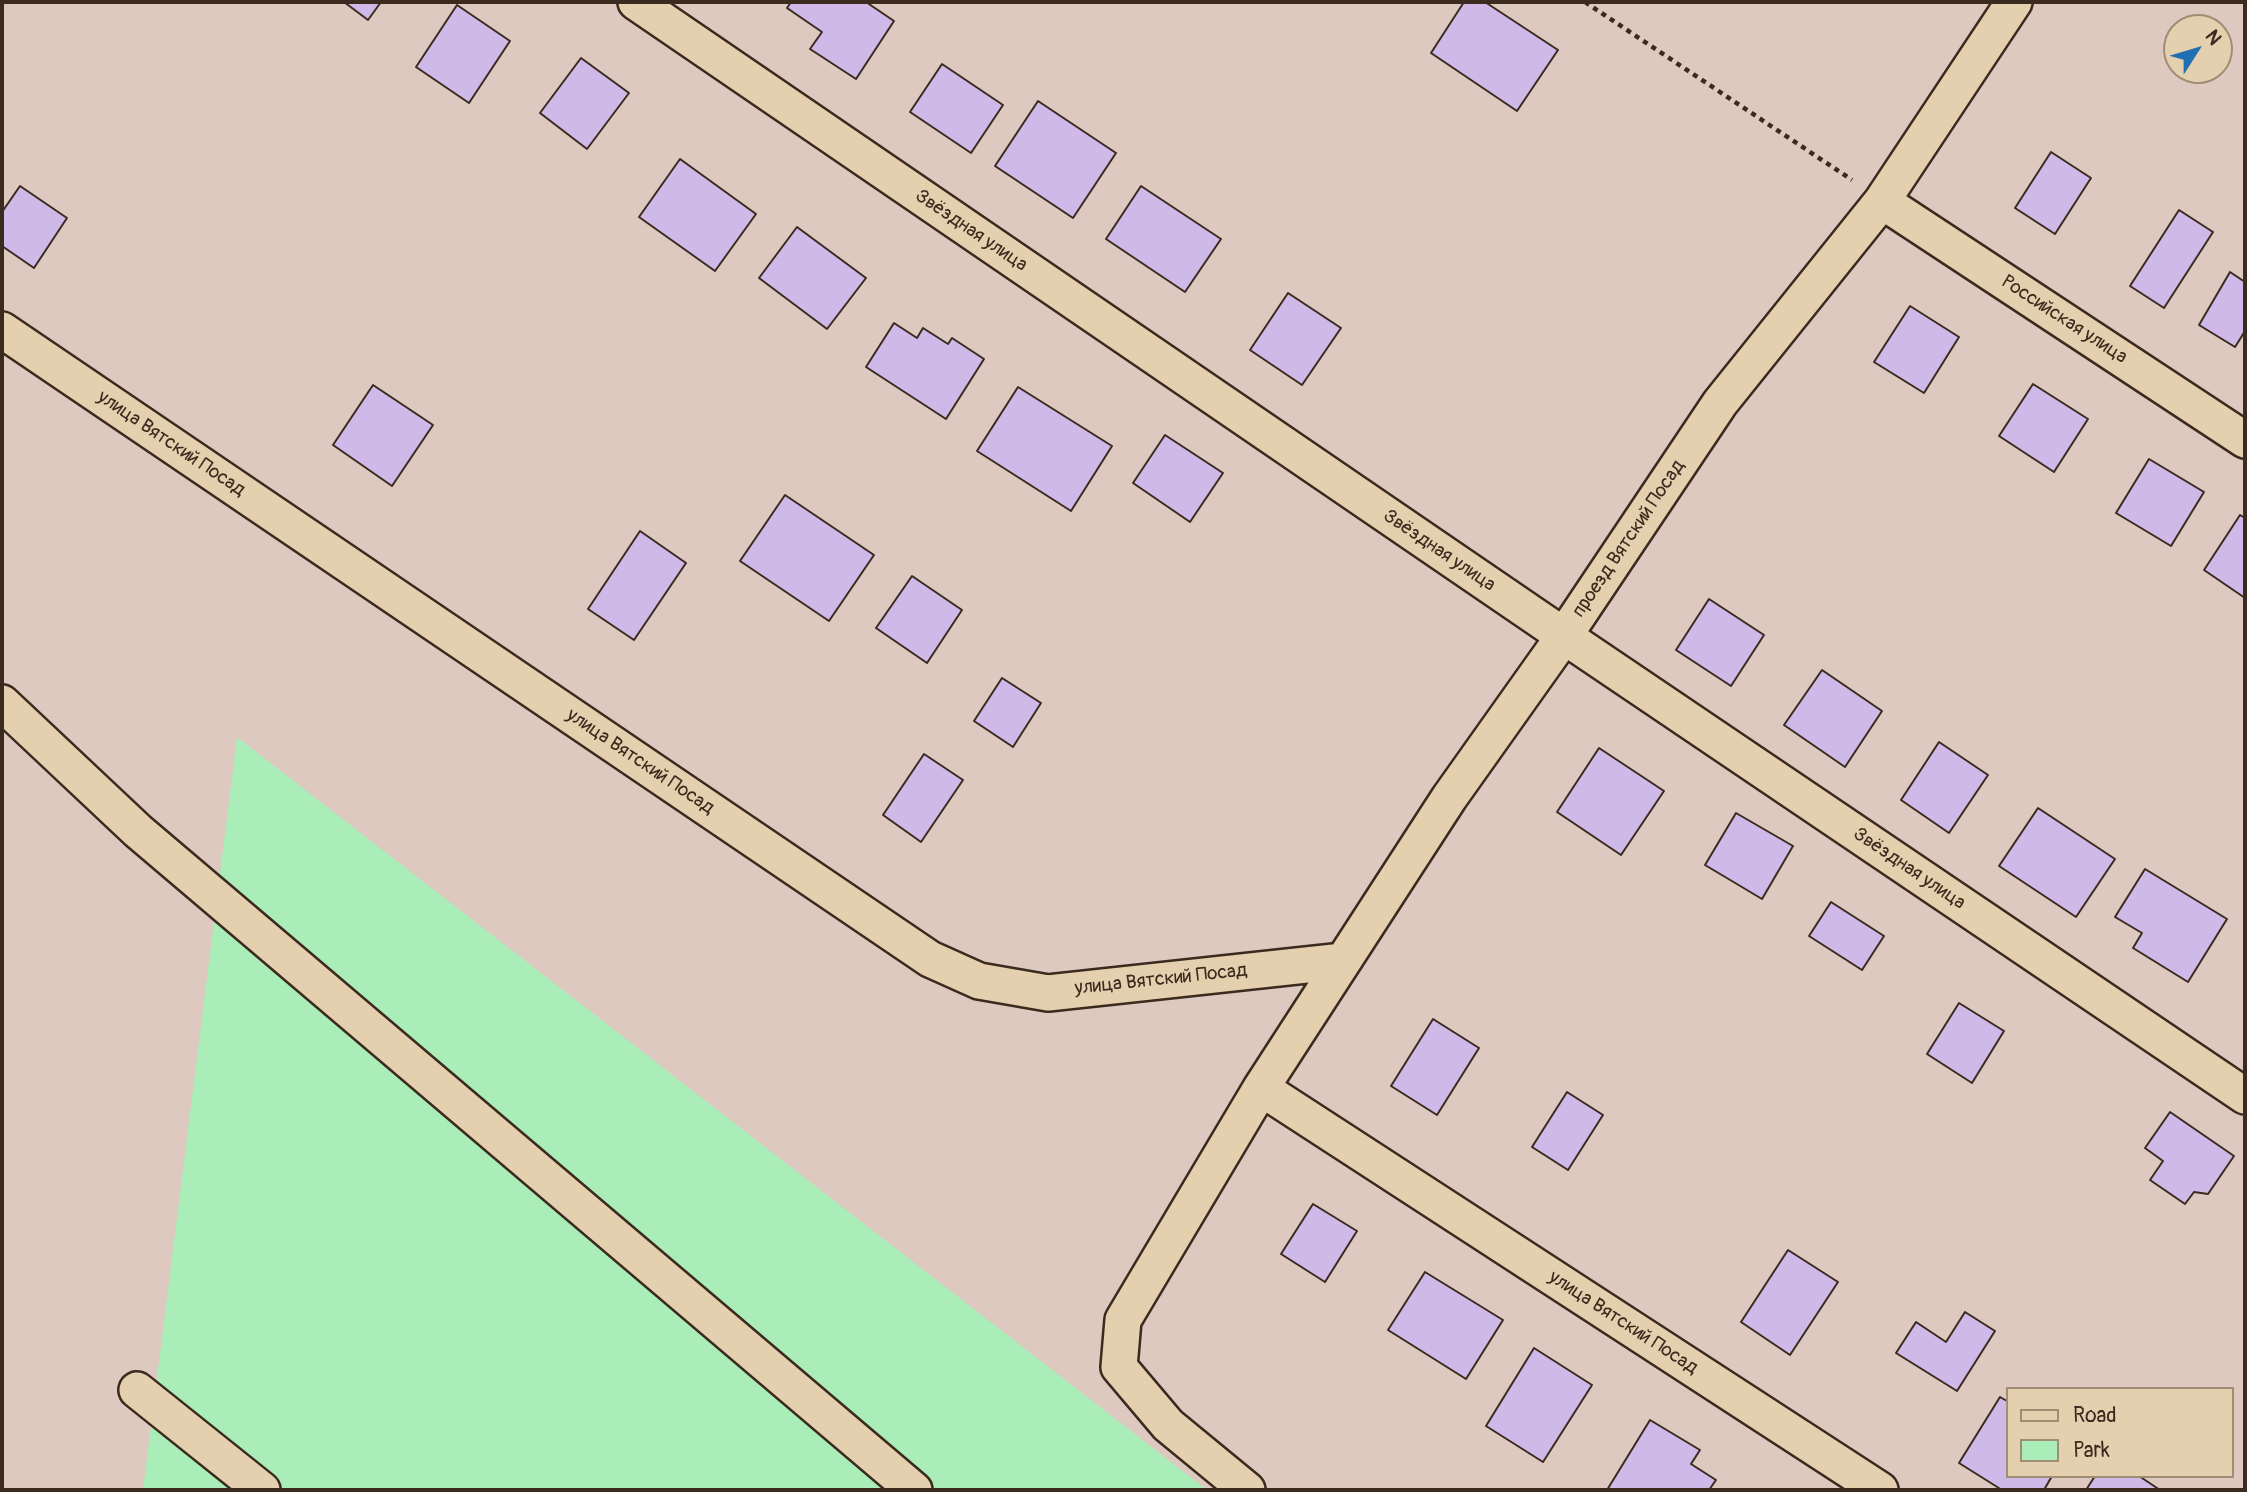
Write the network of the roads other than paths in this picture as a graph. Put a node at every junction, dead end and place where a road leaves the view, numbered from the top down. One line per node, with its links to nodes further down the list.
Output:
1 (636, 2): 6 (street, Звёздная улица)
2 (2014, 2): 3 (street, проезд Вятский Посад)
3 (1882, 201): 5 (street, Российская улица); 6 (street, проезд Вятский Посад)
4 (2, 330): 8 (street, улица Вятский Посад)
5 (2245, 440)
6 (1564, 636): 8 (street, проезд Вятский Посад); 10 (street, Звёздная улица)
7 (2, 703): 13 (street)
8 (1343, 961): 9 (street, проезд Вятский Посад)
9 (1261, 1087): 14 (street, проезд Вятский Посад); 15 (street, улица Вятский Посад)
10 (2245, 1096)
11 (137, 1390): 12 (street)
12 (262, 1490)
13 (914, 1490)
14 (1247, 1490)
15 (1880, 1490)

